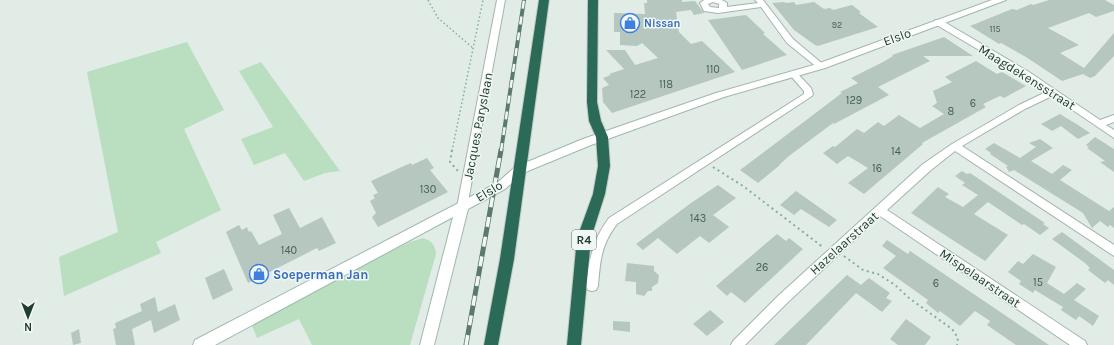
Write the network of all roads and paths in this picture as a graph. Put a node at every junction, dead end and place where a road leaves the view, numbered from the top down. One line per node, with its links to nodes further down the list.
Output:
1 (428, 0): 12 (path)
2 (483, 0): 12 (path)
3 (501, 0): 23 (street, Jacques Paryslaan)
4 (544, 0): 22 (highway)
5 (594, 0): 19 (highway, R4)
6 (710, 0): 10 (street)
7 (715, 0): 10 (street)
8 (1001, 0): 11 (street, Elslo)
9 (760, 2): 10 (street); 13 (street)
10 (718, 11)
11 (938, 22): 13 (street, Elslo); 15 (street, Maagdekensstraat)
12 (473, 48): 23 (path)
13 (821, 66): 14 (street, Elslo)
14 (794, 75): 19 (street, Elslo); 21 (street)
15 (1054, 92): 17 (street, Maagdekensstraat); 20 (street, Hazelaarstraat)
16 (1114, 118): 17 (street)
17 (1100, 124): 18 (street, Maagdekensstraat)
18 (1114, 134)
19 (602, 137): 22 (street, Elslo); 32 (highway, R4)
20 (955, 146): 25 (street, Hazelaarstraat); 26 (street)
21 (706, 161): 27 (path); 28 (street)
22 (519, 170): 24 (street, Elslo); 31 (highway)
23 (467, 182): 24 (street, Jacques Paryslaan)
24 (462, 207): 29 (street, Elslo); 30 (street, Jacques Paryslaan)
25 (880, 211): 27 (street, Hazelaarstraat); 35 (street, Mispelaarstraat)
26 (1114, 251)
27 (835, 253): 33 (street, Hazelaarstraat); 34 (path)
28 (592, 286)
29 (200, 345)
30 (427, 345)
31 (491, 345)
32 (574, 345)
33 (737, 345)
34 (957, 345)
35 (1081, 345)

